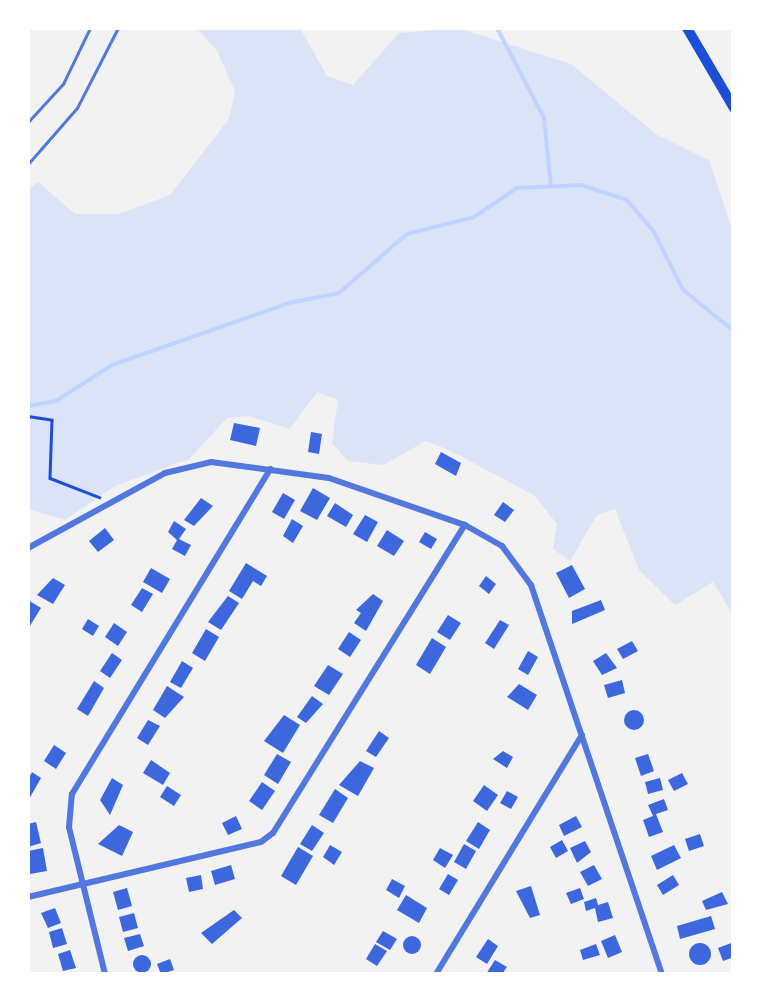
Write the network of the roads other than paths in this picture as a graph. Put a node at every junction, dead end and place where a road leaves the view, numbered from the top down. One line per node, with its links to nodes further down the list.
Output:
1 (90, 28): 5 (lane)
2 (118, 28): 6 (lane)
3 (688, 28): 4 (highway)
4 (734, 108)
5 (28, 122)
6 (28, 164)
7 (270, 468): 8 (street); 9 (street); 11 (street)
8 (466, 525): 10 (street); 11 (street)
9 (28, 548)
10 (583, 734): 14 (street); 15 (street)
11 (84, 887): 12 (street); 13 (street)
12 (28, 897)
13 (105, 974)
14 (436, 974)
15 (662, 974)

